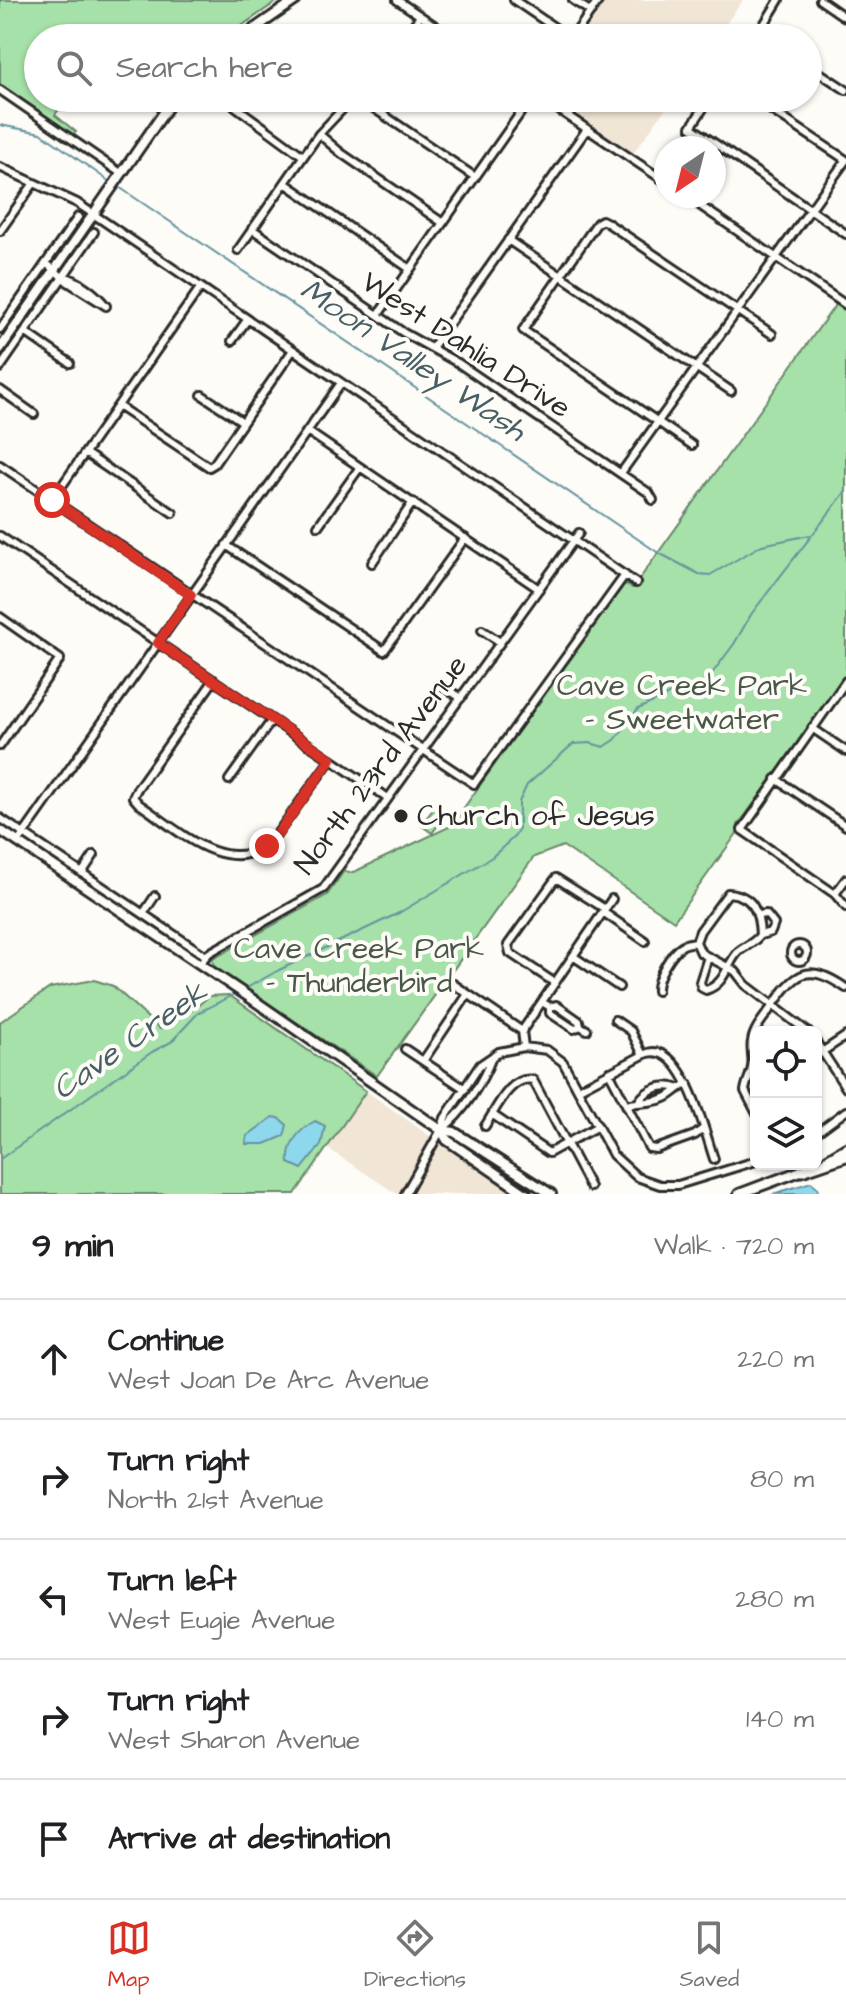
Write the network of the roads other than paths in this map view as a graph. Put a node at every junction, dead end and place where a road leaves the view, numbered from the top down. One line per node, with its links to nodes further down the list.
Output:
1 (296, 0): 11 (main road)
2 (397, 0): 9 (street)
3 (514, 0): 14 (street)
4 (573, 0): 8 (street)
5 (599, 0): 8 (street)
6 (779, 0): 16 (street)
7 (820, 0): 10 (street)
8 (591, 12): 15 (street)
9 (420, 16): 12 (street); 13 (street)
10 (846, 18)
11 (261, 24)
12 (414, 24)
13 (432, 24)
14 (550, 24)
15 (582, 24)
16 (764, 24)
17 (822, 74): 18 (street)
18 (846, 90)
19 (0, 92): 20 (street)
20 (24, 109)
21 (28, 112): 37 (street)
22 (165, 112): 37 (main road)
23 (243, 112): 32 (street)
24 (340, 112): 31 (street)
25 (379, 112): 36 (street)
26 (521, 112): 36 (street)
27 (562, 112): 30 (street)
28 (701, 112): 41 (street)
29 (774, 112): 33 (street)
30 (587, 129): 35 (street); 49 (street)
31 (319, 134): 32 (street); 44 (street)
32 (303, 156): 39 (street)
33 (846, 160): 41 (street)
34 (0, 167): 38 (street)
35 (654, 174)
36 (475, 177): 44 (street)
37 (120, 178): 42 (main road)
38 (34, 183): 42 (street); 46 (street)
39 (285, 183): 45 (street); 53 (street)
40 (704, 208): 51 (street)
41 (811, 209): 48 (street); 51 (street)
42 (93, 215): 54 (main road); 56 (street)
43 (78, 217): 52 (street)
44 (443, 223): 53 (street)
45 (252, 229): 50 (street); 59 (street, West Dahlia Drive)
46 (0, 231)
47 (94, 232): 54 (street)
48 (846, 234)
49 (508, 240): 55 (street); 65 (street)
50 (238, 250)
51 (776, 256): 57 (street); 58 (street)
52 (46, 263): 54 (street); 61 (street)
53 (410, 269): 59 (street)
54 (60, 273): 54 (street); 62 (street); 66 (main road)
55 (560, 275): 58 (street); 70 (street); 78 (street)
56 (200, 288): 60 (street); 75 (street)
57 (846, 305)
58 (737, 311): 63 (street); 70 (street)
59 (378, 315): 65 (street, West Dahlia Drive)
60 (247, 320): 64 (street); 67 (street)
61 (0, 329)
62 (25, 332): 68 (street); 69 (street)
63 (772, 334)
64 (232, 341)
65 (432, 348): 84 (street, West Dahlia Drive)
66 (0, 349)
67 (293, 350): 71 (street); 77 (street)
68 (70, 363)
69 (0, 368)
70 (697, 368): 73 (street); 78 (street)
71 (341, 383): 79 (street); 93 (street)
72 (0, 390): 76 (street)
73 (731, 391)
74 (202, 395): 77 (street)
75 (118, 406): 77 (street); 81 (street)
76 (34, 414)
77 (243, 422)
78 (658, 422): 80 (street); 84 (street)
79 (307, 431): 83 (street); 94 (street)
80 (692, 445)
81 (85, 453): 85 (street); 88 (street)
82 (0, 465): 85 (street)
83 (360, 467): 87 (street); 89 (street)
84 (621, 473): 86 (street, West Dahlia Drive)
85 (52, 500): 99 (street)
86 (653, 500)
87 (413, 502): 92 (street); 95 (street)
88 (173, 513)
89 (318, 526)
90 (579, 533): 93 (street, North 23rd Avenue)
91 (0, 536): 103 (street)
92 (465, 538): 94 (street); 98 (street)
93 (574, 540): 96 (street); 98 (street, North 23rd Avenue)
94 (226, 545): 99 (street)
95 (372, 563)
96 (625, 575): 97 (street); 111 (street)
97 (636, 583)
98 (539, 589): 102 (street, North 23rd Avenue)
99 (191, 595): 103 (street); 111 (street)
100 (0, 617): 110 (street)
101 (482, 630): 102 (street, North 23rd Avenue)
102 (500, 642): 107 (street, North 23rd Avenue)
103 (158, 643): 104 (street); 120 (street)
104 (214, 680): 108 (street); 113 (street)
105 (846, 681): 109 (street)
106 (444, 687): 107 (street)
107 (461, 698): 111 (street, North 23rd Avenue)
108 (272, 720): 113 (street); 115 (street)
109 (812, 728): 112 (street); 114 (street)
110 (0, 746)
111 (423, 751): 116 (street, North 23rd Avenue)
112 (846, 751)
113 (331, 759): 116 (street)
114 (776, 779): 118 (street); 124 (street)
115 (229, 780)
116 (388, 798): 132 (street, North 23rd Avenue)
117 (0, 818): 120 (street)
118 (846, 826)
119 (0, 830): 120 (main road)
120 (20, 838): 122 (street); 140 (main road)
121 (94, 855): 122 (street)
122 (82, 873): 129 (street)
123 (846, 879): 124 (street)
124 (835, 894): 127 (street)
125 (155, 896): 129 (street)
126 (612, 899): 128 (street)
127 (846, 907)
128 (604, 910): 134 (street); 137 (street); 144 (street)
129 (143, 914): 136 (street)
130 (759, 915): 133 (street); 133 (street); 135 (street)
131 (244, 921): 132 (street)
132 (249, 931): 136 (street, North 23rd Avenue)
133 (760, 935): 141 (street)
134 (645, 941)
135 (696, 942): 138 (street); 147 (street)
136 (206, 956): 140 (street, North 23rd Avenue)
137 (573, 956): 144 (street); 145 (street)
138 (708, 957): 141 (street); 141 (street)
139 (801, 961): 142 (street)
140 (199, 964): 179 (main road)
141 (729, 968): 150 (street)
142 (805, 973): 146 (street); 150 (street)
143 (449, 981): 148 (street)
144 (555, 983): 149 (street)
145 (619, 987)
146 (846, 988)
147 (657, 991)
148 (468, 994): 154 (street); 162 (street)
149 (542, 1002): 153 (street); 154 (street)
150 (773, 1005): 152 (street); 171 (street)
151 (615, 1020): 159 (street)
152 (800, 1026)
153 (584, 1028)
154 (522, 1031): 156 (street)
155 (846, 1037): 158 (street)
156 (524, 1047): 160 (street); 168 (street)
157 (405, 1049): 162 (street)
158 (822, 1052)
159 (643, 1055): 163 (street); 164 (street)
160 (492, 1057): 165 (street); 169 (street)
161 (822, 1058): 167 (street)
162 (423, 1061): 165 (street)
163 (609, 1072): 168 (street); 172 (street)
164 (688, 1084): 166 (street); 177 (street)
165 (464, 1088): 169 (street); 179 (street)
166 (677, 1088): 170 (street); 170 (street)
167 (846, 1088)
168 (579, 1089): 176 (street)
169 (472, 1093): 179 (street)
170 (639, 1101): 172 (street)
171 (750, 1101)
172 (626, 1105): 177 (street)
173 (846, 1111): 178 (street)
174 (493, 1115): 175 (street); 180 (street); 180 (street)
175 (485, 1126)
176 (598, 1126): 180 (street); 184 (street)
177 (703, 1129): 183 (street)
178 (822, 1129)
179 (441, 1130): 185 (main road); 187 (main road); 189 (street)
180 (568, 1143): 188 (street)
181 (846, 1148): 186 (main road)
182 (846, 1156): 186 (highway)
183 (714, 1159)
184 (750, 1163)
185 (489, 1169): 187 (main road); 190 (main road)
186 (802, 1171): 192 (main road)
187 (526, 1178): 191 (main road)
188 (590, 1187)
189 (405, 1194)
190 (526, 1194)
191 (551, 1194)
192 (739, 1194)

